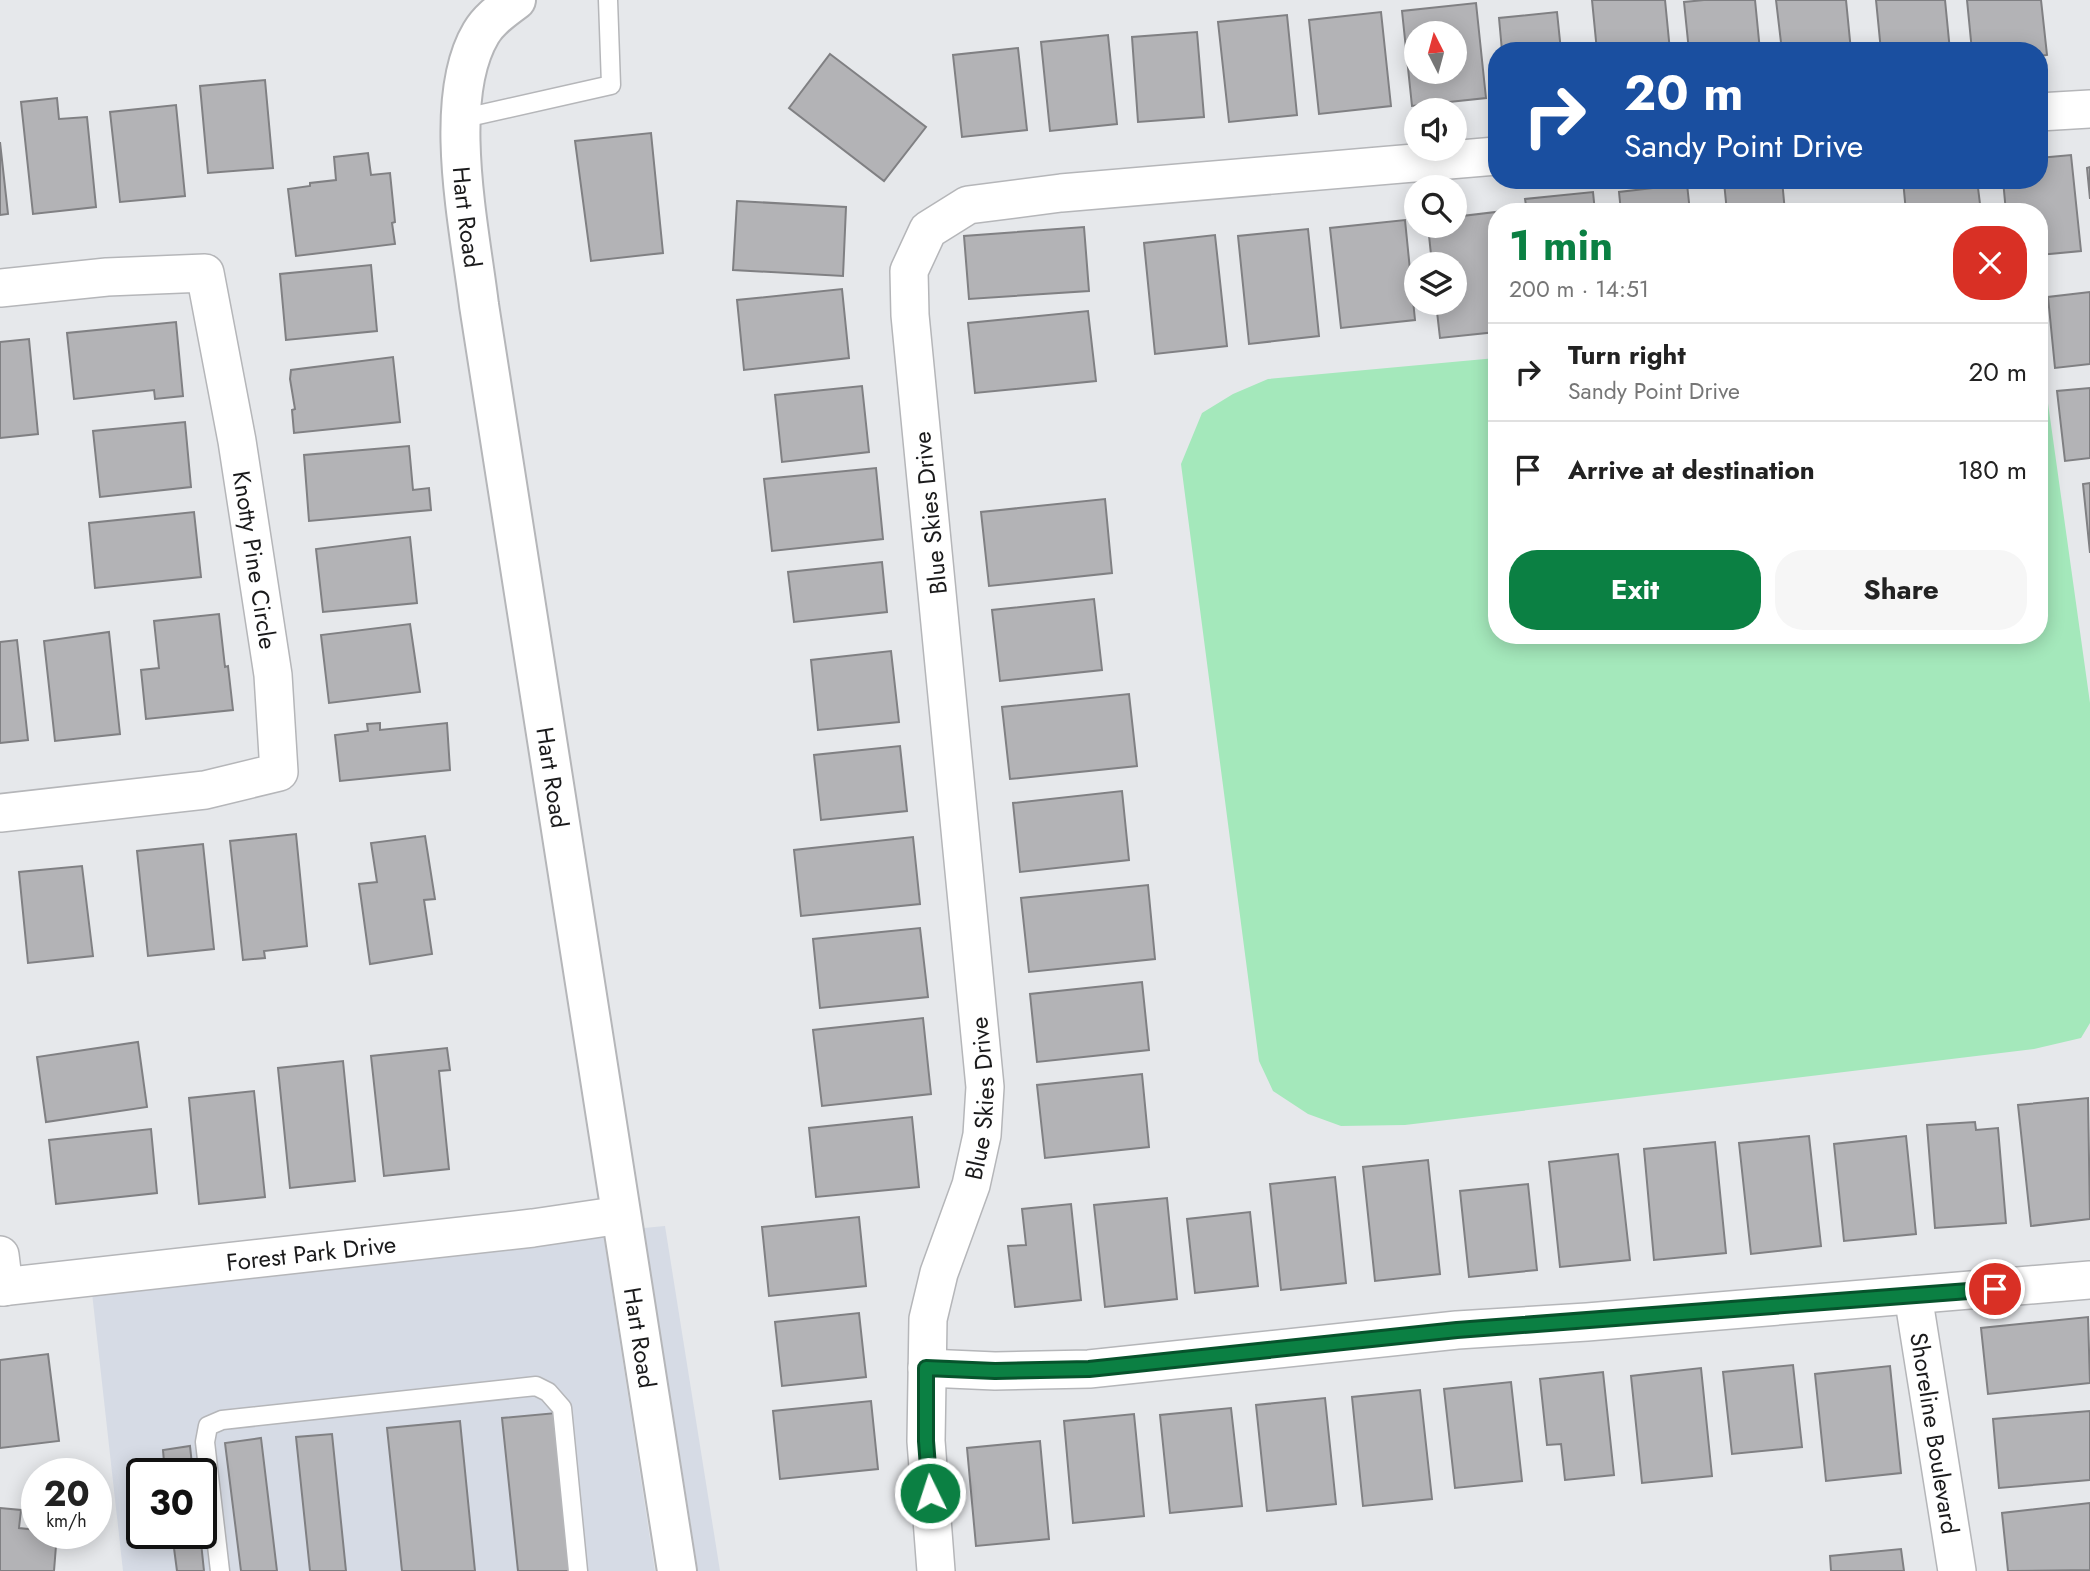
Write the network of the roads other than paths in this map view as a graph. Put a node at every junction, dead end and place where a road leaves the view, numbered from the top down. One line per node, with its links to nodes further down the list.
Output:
1 (516, 0): 5 (street, Hart Road)
2 (608, 0): 5 (lane)
3 (2090, 109): 4 (street)
4 (2048, 111)
5 (460, 119): 9 (street, Hart Road)
6 (1488, 157): 13 (street, Blue Skies Drive)
7 (0, 288): 8 (street, Knotty Pine Circle)
8 (0, 813)
9 (621, 1215): 10 (street, Forest Park Drive); 16 (street, Hart Road)
10 (1, 1276)
11 (2090, 1280): 12 (street)
12 (1913, 1295): 13 (street); 18 (street, Shoreline Boulevard)
13 (926, 1368): 17 (street, Blue Skies Drive)
14 (220, 1571): 15 (lane)
15 (578, 1571)
16 (677, 1571)
17 (936, 1571)
18 (1957, 1571)

